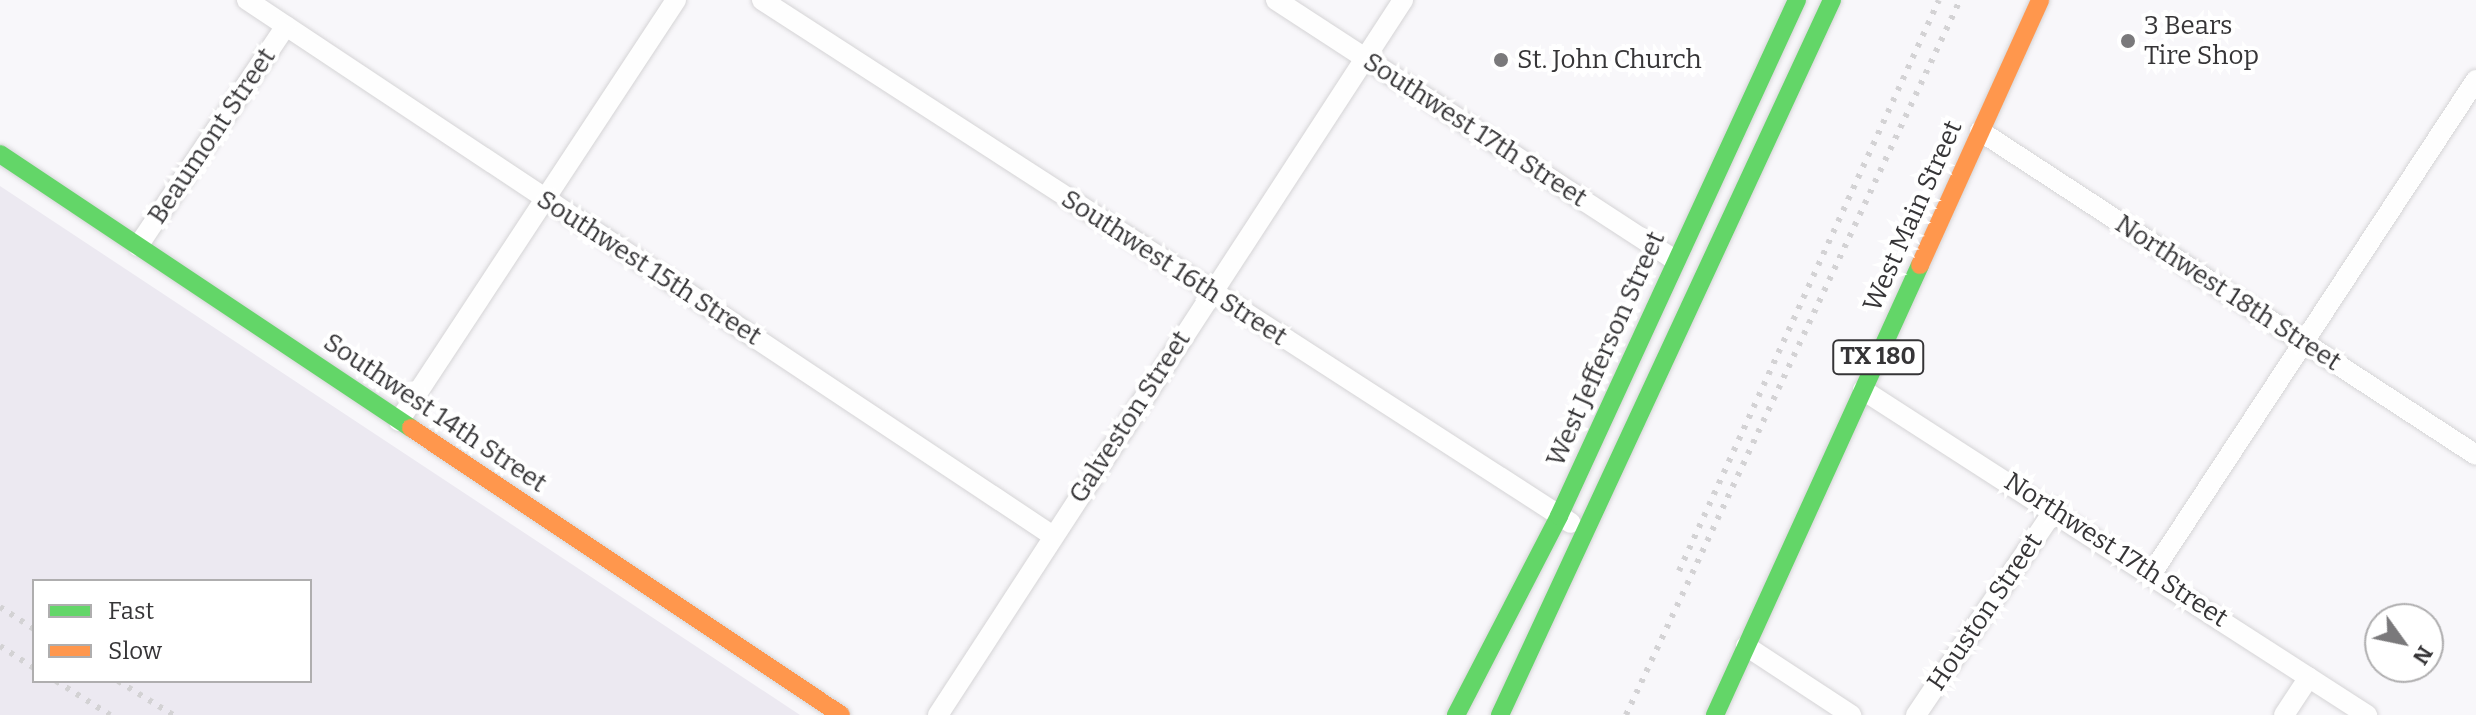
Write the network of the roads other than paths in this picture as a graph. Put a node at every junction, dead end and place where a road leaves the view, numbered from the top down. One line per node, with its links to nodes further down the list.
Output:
1 (247, 0): 9 (street, Southwest 15th Street)
2 (676, 0): 14 (street)
3 (762, 0): 17 (street, Southwest 16th Street)
4 (1276, 0): 10 (street, Southwest 17th Street)
5 (1403, 0): 10 (street, Galveston Street)
6 (1832, 0): 24 (main road)
7 (2040, 0): 12 (main road, West Main Street / TX 180)
8 (1791, 2): 16 (main road, West Jefferson Street)
9 (286, 26): 14 (street, Southwest 15th Street); 15 (street, Beaumont Street)
10 (1366, 58): 16 (street, Southwest 17th Street); 17 (street, Galveston Street)
11 (2476, 80): 18 (street)
12 (1980, 131): 18 (street, Northwest 18th Street); 19 (main road, West Main Street / TX 180)
13 (0, 154): 15 (main road, Southwest 14th Street)
14 (545, 199): 20 (street); 25 (street, Southwest 15th Street)
15 (138, 246): 20 (main road, Southwest 14th Street)
16 (1675, 260): 23 (main road, West Jefferson Street)
17 (1210, 292): 23 (street, Southwest 16th Street); 25 (street, Galveston Street)
18 (2303, 343): 21 (street, Northwest 18th Street); 26 (street)
19 (1863, 390): 22 (street, Northwest 17th Street); 27 (main road, West Main Street / TX 180)
20 (399, 421): 29 (main road, Southwest 14th Street)
21 (2476, 455)
22 (2055, 509): 26 (street, Northwest 17th Street); 35 (street, Houston Street)
23 (1559, 516): 24 (street, Southwest 16th Street); 31 (main road, West Jefferson Street)
24 (1588, 533): 32 (main road)
25 (1053, 536): 30 (street, Galveston Street)
26 (2152, 573): 28 (street, Northwest 17th Street)
27 (1746, 646): 33 (main road, West Main Street / TX 180); 34 (street)
28 (2309, 677): 36 (street); 37 (street, Northwest 17th Street)
29 (841, 715)
30 (938, 715)
31 (1456, 715)
32 (1500, 715)
33 (1715, 715)
34 (1851, 715)
35 (1916, 715)
36 (2284, 715)
37 (2367, 715)

